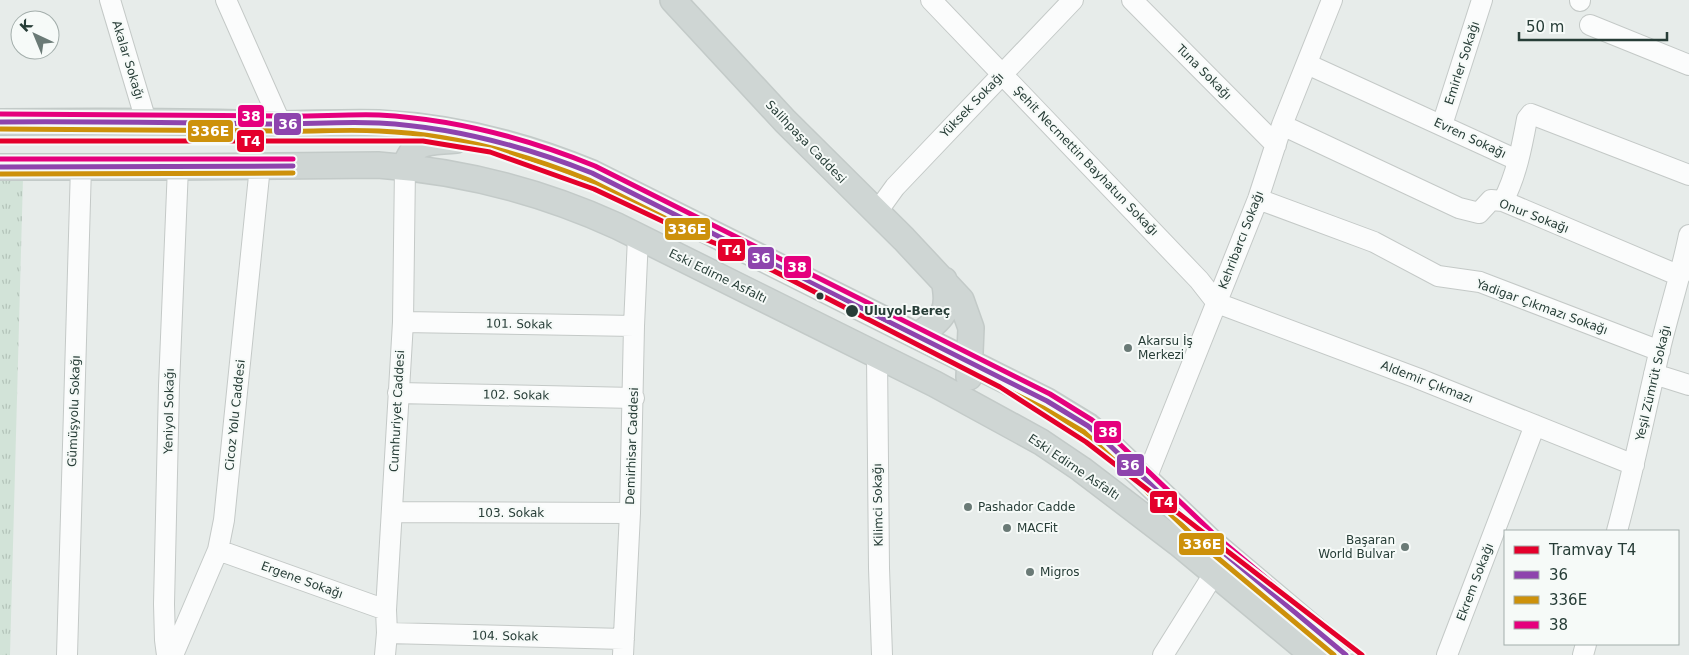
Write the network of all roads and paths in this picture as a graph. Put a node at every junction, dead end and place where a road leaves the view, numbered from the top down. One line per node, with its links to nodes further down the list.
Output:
1 (110, 0): 13 (street, Akalar Sokağı)
2 (226, 0): 15 (street)
3 (672, 0): 29 (main road, Salihpaşa Caddesi)
4 (931, 0): 12 (street, Şehit Necmettin Bayhatun Sokağı)
5 (1072, 0): 12 (street, Yüksek Sokağı)
6 (1132, 0): 19 (street, Tuna Sokağı)
7 (1332, 0): 10 (street, Kehribarcı Sokağı)
8 (1482, 0): 17 (street, Emirler Sokağı)
9 (1590, 25): 11 (street)
10 (1307, 64): 16 (street, Kehribarcı Sokağı); 17 (street, Evren Sokağı)
11 (1689, 65)
12 (1002, 74): 29 (street, Yüksek Sokağı); 35 (street, Şehit Necmettin Bayhatun Sokağı)
13 (146, 121): 14 (main road); 15 (main road)
14 (0, 122)
15 (281, 124): 18 (main road)
16 (1282, 125): 19 (street, Kehribarcı Sokağı); 28 (street, Onur Sokağı)
17 (1442, 125): 20 (street, Evren Sokağı)
18 (483, 136): 25 (main road); 38 (main road)
19 (1276, 145): 27 (street, Kehribarcı Sokağı)
20 (1518, 160): 26 (street, Evren Sokağı); 28 (street)
21 (81, 166): 23 (main road, Eski Edirne Asfaltı); 24 (main road, Eski Edirne Asfaltı); 58 (street, Gümüşyolu Sokağı)
22 (260, 166): 24 (main road, Eski Edirne Asfaltı); 25 (main road, Eski Edirne Asfaltı); 53 (street, Cicoz Yolu Caddesi)
23 (0, 167)
24 (178, 167): 59 (street, Yeniyol Sokağı)
25 (405, 167): 31 (main road, Eski Edirne Asfaltı); 36 (street, Cumhuriyet Caddesi)
26 (1689, 174)
27 (1258, 199): 35 (street, Kehribarcı Sokağı); 39 (street, Yadigar Çıkmazı Sokağı)
28 (1503, 202): 33 (street, Onur Sokağı)
29 (879, 215): 34 (main road, Salihpaşa Caddesi)
30 (1689, 235): 32 (street, Yeşil Zümrüt Sokağı)
31 (638, 237): 37 (street, Demirhisar Caddesi); 40 (main road, Eski Edirne Asfaltı)
32 (1687, 257): 33 (street, Yeşil Zümrüt Sokağı)
33 (1680, 276): 39 (street, Yeşil Zümrüt Sokağı)
34 (944, 280): 38 (main road); 41 (main road, Salihpaşa Caddesi)
35 (1217, 303): 47 (street, Aldemir Çıkmazı); 49 (street, Kehribarcı Sokağı)
36 (403, 322): 37 (street, 101. Sokak); 44 (street, Cumhuriyet Caddesi)
37 (634, 326): 45 (street, Demirhisar Caddesi)
38 (917, 336): 41 (main road)
39 (1660, 351): 42 (street, Yeşil Zümrüt Sokağı)
40 (877, 355): 46 (main road, Eski Edirne Asfaltı); 62 (street, Kilimci Sokağı)
41 (970, 362): 46 (main road, Salihpaşa Caddesi); 49 (main road)
42 (1654, 374): 43 (street); 48 (street, Yeşil Zümrüt Sokağı)
43 (1689, 385)
44 (398, 393): 45 (street, 102. Sokak); 50 (street, Cumhuriyet Caddesi)
45 (634, 398): 51 (street, Demirhisar Caddesi)
46 (970, 402): 54 (main road, Eski Edirne Asfaltı)
47 (1535, 425): 48 (street, Aldemir Çıkmazı); 66 (street, Ekrem Sokağı)
48 (1634, 466): 52 (street, Yeşil Zümrüt Sokağı)
49 (1146, 479): 65 (main road)
50 (392, 512): 51 (street, 103. Sokak); 55 (street, Cumhuriyet Caddesi)
51 (630, 513): 57 (street, Demirhisar Caddesi)
52 (1617, 530)
53 (218, 550): 55 (street, Ergene Sokağı); 60 (street, Cicoz Yolu Caddesi)
54 (1215, 572): 63 (street); 64 (main road, Eski Edirne Asfaltı)
55 (386, 610): 56 (street, Cumhuriyet Caddesi)
56 (387, 633): 57 (street, 104. Sokak); 61 (street, Cumhuriyet Caddesi)
57 (623, 647)
58 (67, 655)
59 (167, 655)
60 (173, 655)
61 (385, 655)
62 (882, 655)
63 (1163, 655)
64 (1313, 655)
65 (1346, 655)
66 (1447, 655)

